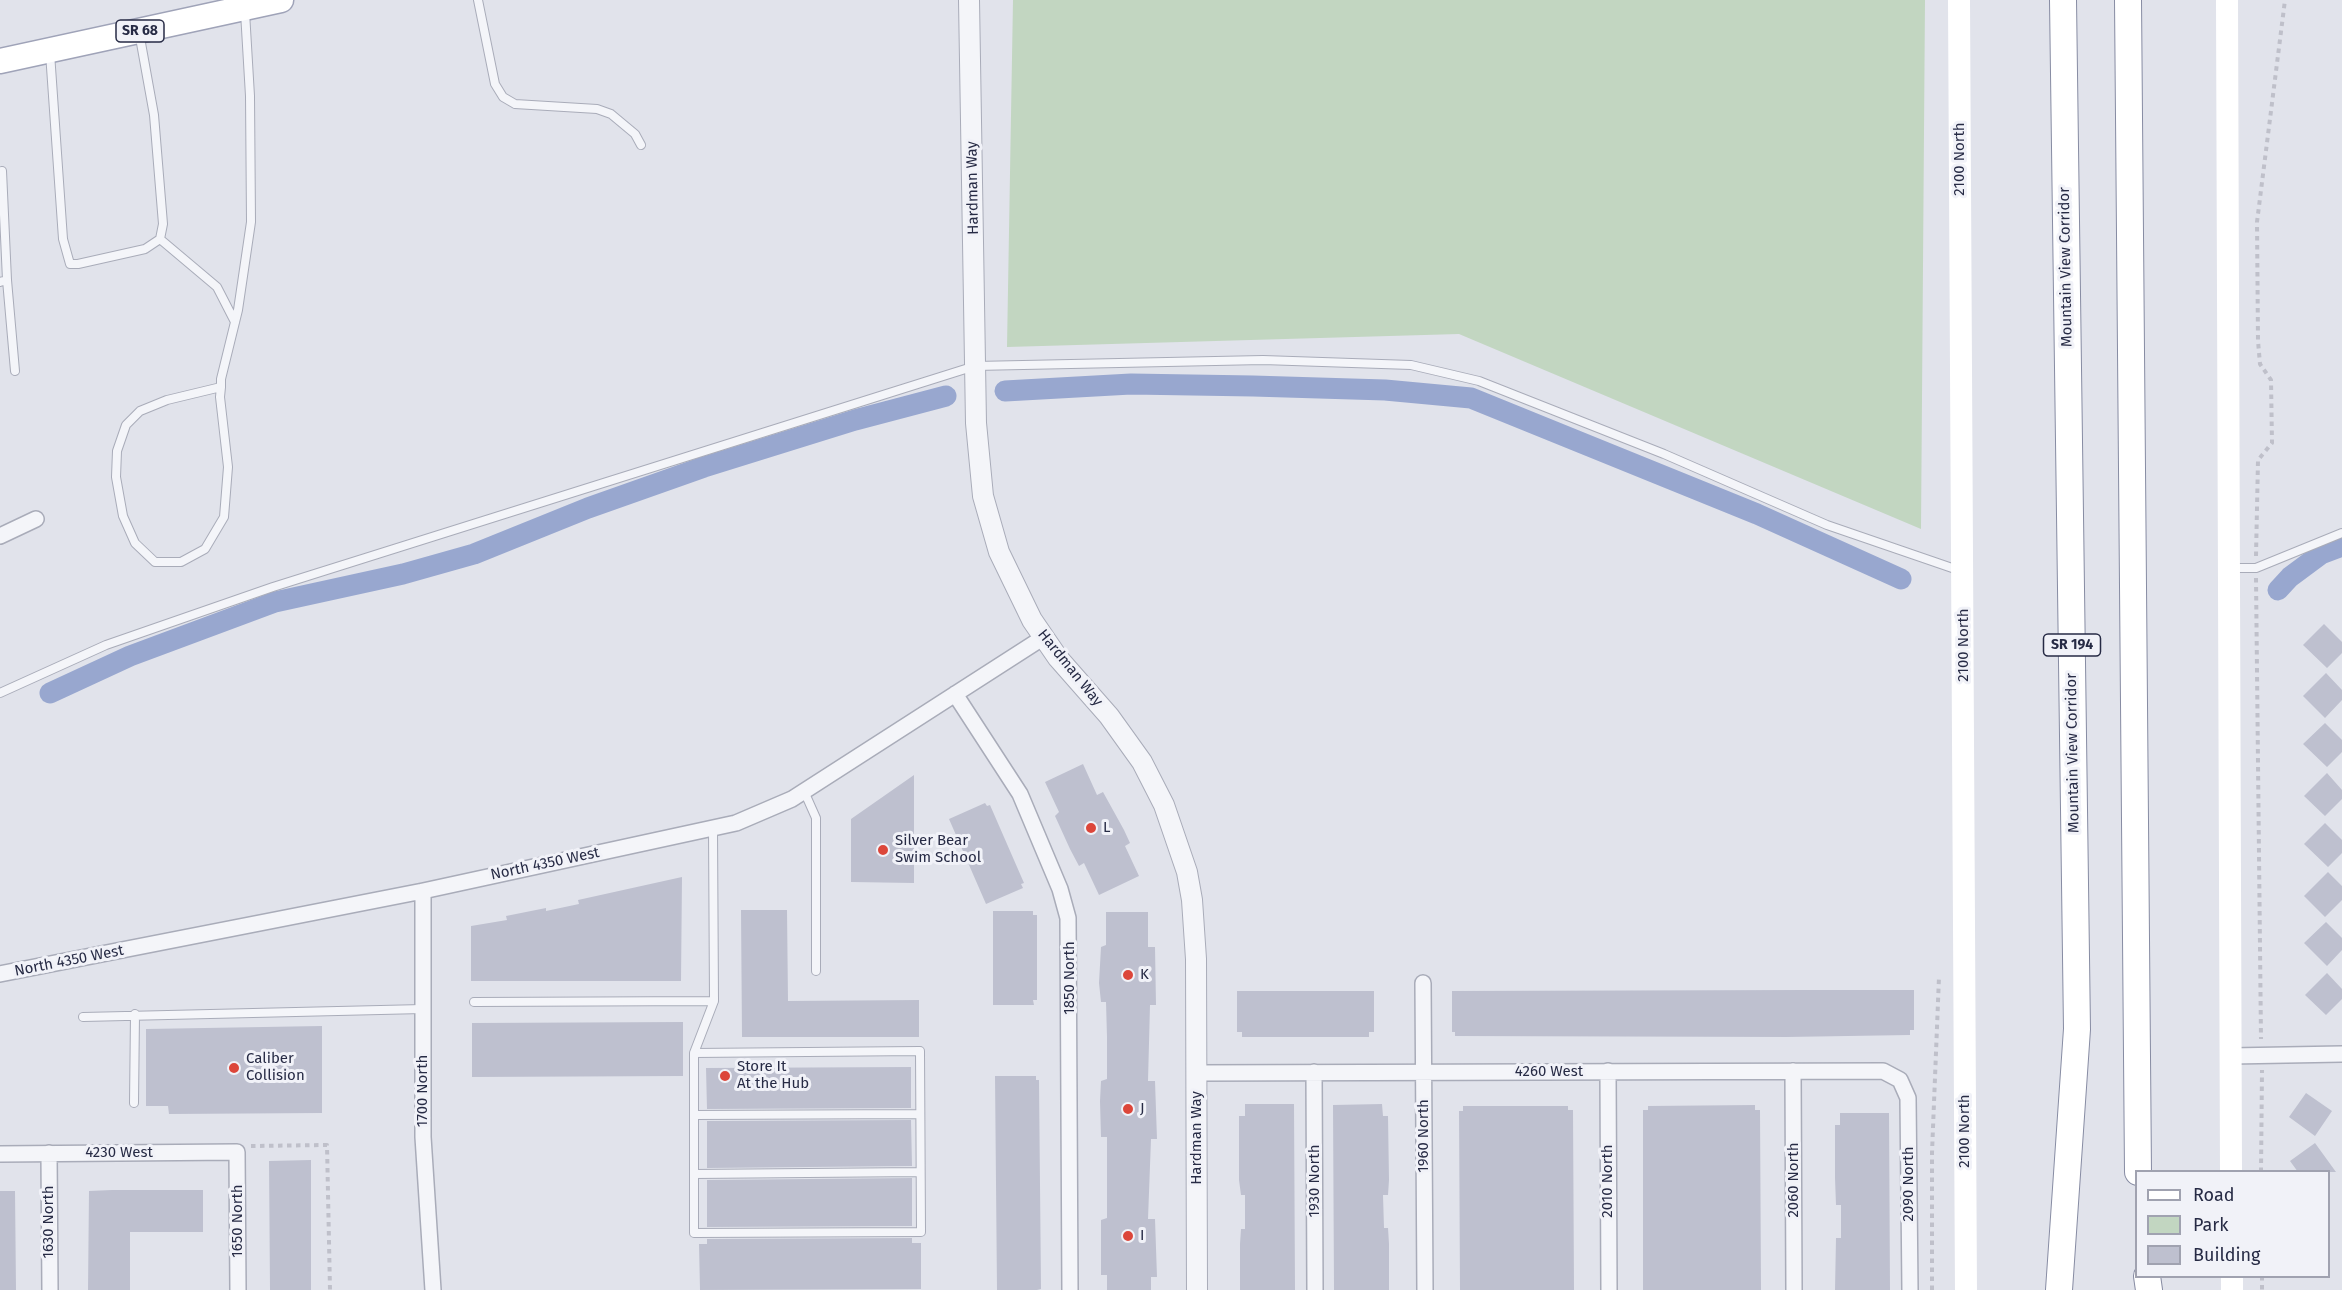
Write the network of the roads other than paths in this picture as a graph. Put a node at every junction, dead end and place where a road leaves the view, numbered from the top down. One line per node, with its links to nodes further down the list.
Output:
1 (281, 0): 8 (main road, SR 68)
2 (478, 0): 12 (lane)
3 (969, 0): 17 (street, Hardman Way)
4 (1959, 0): 24 (main road, 2100 North)
5 (2063, 0): 69 (highway, Mountain View Corridor / SR 194)
6 (2128, 0): 54 (highway)
7 (2228, 0): 23 (main road)
8 (244, 8): 9 (main road, SR 68); 16 (lane)
9 (139, 31): 10 (main road, SR 68); 14 (lane)
10 (50, 51): 11 (main road, SR 68); 14 (lane)
11 (0, 61)
12 (641, 146)
13 (2, 171): 15 (lane)
14 (160, 239): 16 (lane)
15 (4, 281): 18 (lane)
16 (235, 322): 19 (lane)
17 (975, 366): 24 (lane); 25 (street, Hardman Way); 26 (lane)
18 (15, 371)
19 (221, 387): 19 (lane)
20 (36, 519): 22 (street)
21 (2342, 533): 23 (lane)
22 (0, 536)
23 (2228, 568): 41 (main road)
24 (1963, 572): 68 (main road, 2100 North)
25 (1044, 638): 27 (street, North 4350 West); 46 (street, Hardman Way)
26 (0, 693)
27 (955, 694): 28 (street, North 4350 West); 61 (street, 1850 North)
28 (804, 791): 29 (street, North 4350 West); 31 (lane)
29 (713, 828): 30 (street, North 4350 West); 34 (lane)
30 (423, 891): 32 (street, North 4350 West); 36 (street, 1700 North)
31 (816, 971)
32 (0, 974)
33 (1423, 983): 45 (street, 1960 North)
34 (714, 1001): 35 (lane); 39 (lane)
35 (474, 1002)
36 (423, 1009): 37 (lane); 60 (street, 1700 North)
37 (135, 1014): 38 (lane); 48 (lane)
38 (83, 1017)
39 (694, 1053): 49 (lane); 50 (lane)
40 (2342, 1054): 41 (street)
41 (2231, 1056): 55 (main road)
42 (1608, 1071): 43 (street, 4260 West); 45 (street, 4260 West); 65 (street, 2010 North)
43 (1793, 1071): 47 (street, 4260 West); 66 (street, 2060 North)
44 (1314, 1072): 45 (street, 4260 West); 46 (street, 4260 West); 63 (street, 1930 North)
45 (1424, 1072): 64 (street, 1960 North)
46 (1196, 1073): 62 (street, Hardman Way)
47 (1900, 1080): 67 (street, 2090 North)
48 (134, 1103)
49 (920, 1114): 50 (lane); 56 (lane)
50 (694, 1115): 57 (lane)
51 (244, 1149): 53 (street, 4230 West); 59 (street, 1650 North)
52 (0, 1154): 53 (street, 4230 West)
53 (49, 1154): 58 (street, 1630 North)
54 (2138, 1170)
55 (2231, 1170)
56 (920, 1172): 57 (lane); 57 (lane)
57 (694, 1174)
58 (50, 1290)
59 (238, 1290)
60 (433, 1290)
61 (1070, 1290)
62 (1197, 1290)
63 (1315, 1290)
64 (1425, 1290)
65 (1609, 1290)
66 (1794, 1290)
67 (1910, 1290)
68 (1966, 1290)
69 (2059, 1290)

